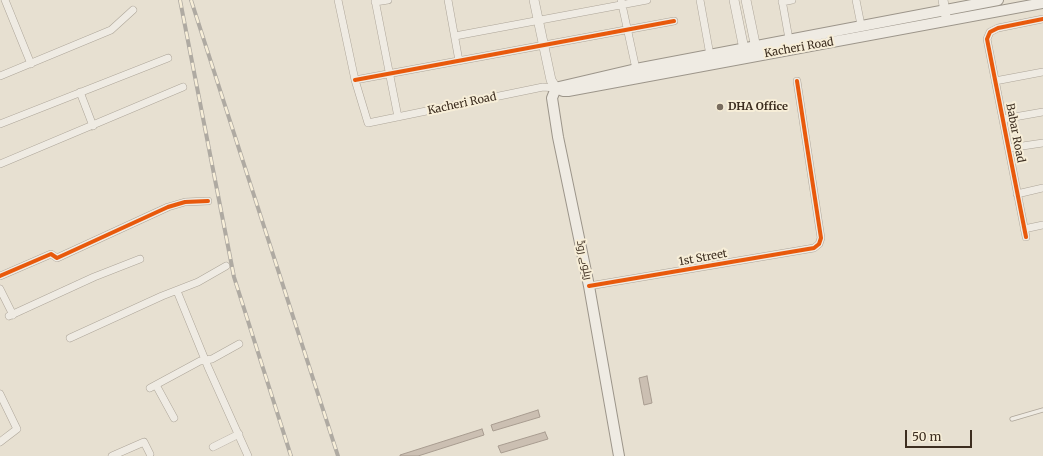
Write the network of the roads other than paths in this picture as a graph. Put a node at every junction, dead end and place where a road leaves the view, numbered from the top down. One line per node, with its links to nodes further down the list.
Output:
1 (5, 0): 33 (street)
2 (338, 0): 38 (street)
3 (388, 0): 13 (street)
4 (448, 0): 25 (street)
5 (534, 0): 20 (street)
6 (647, 0): 15 (street)
7 (700, 0): 30 (street)
8 (734, 0): 29 (street)
9 (746, 0): 28 (street)
10 (792, 0): 14 (street)
11 (856, 0): 23 (street)
12 (998, 0): 17 (main road, Kacheri Road)
13 (375, 1): 36 (street)
14 (782, 1): 26 (street)
15 (622, 2): 20 (street); 24 (street)
16 (1043, 3): 22 (main road, Kacheri Road)
17 (944, 5): 22 (street); 23 (main road, Kacheri Road)
18 (133, 10): 33 (street)
19 (1043, 19): 40 (street, Babar Road)
20 (538, 20): 25 (street); 27 (street)
21 (674, 21): 24 (street)
22 (947, 21): 28 (main road, Kacheri Road)
23 (861, 25): 26 (main road, Kacheri Road)
24 (626, 30): 27 (street); 34 (street)
25 (455, 36): 32 (street)
26 (790, 39): 28 (main road, Kacheri Road)
27 (544, 45): 32 (street); 42 (street)
28 (756, 51): 29 (main road, Kacheri Road)
29 (745, 53): 30 (main road, Kacheri Road); 42 (main road, Kacheri Road)
30 (710, 55): 34 (main road, Kacheri Road)
31 (168, 58): 43 (street)
32 (459, 61): 36 (street)
33 (31, 64): 37 (street)
34 (636, 69): 42 (main road, Kacheri Road)
35 (1043, 72): 40 (street)
36 (390, 74): 38 (street); 45 (street)
37 (0, 76)
38 (355, 80): 45 (street, Kacheri Road)
39 (796, 81): 61 (street, 1st Street)
40 (996, 81): 46 (street, Babar Road)
41 (183, 87): 48 (street)
42 (556, 88): 45 (street, Kacheri Road); 61 (main road, ریلوے روڈ)
43 (80, 92): 47 (street); 48 (street)
44 (1043, 112): 46 (street)
45 (398, 117)
46 (1003, 119): 50 (street, Babar Road)
47 (0, 124)
48 (93, 126): 51 (street)
49 (1043, 143): 50 (street)
50 (1009, 148): 53 (street, Babar Road)
51 (0, 164)
52 (1043, 188): 53 (street)
53 (1018, 194): 56 (street, Babar Road)
54 (208, 201): 60 (street)
55 (1043, 225): 56 (street)
56 (1024, 229): 57 (street, Babar Road)
57 (1026, 237)
58 (140, 259): 62 (street)
59 (226, 266): 63 (street)
60 (0, 276)
61 (589, 286): 77 (main road, ریلوے روڈ)
62 (0, 289)
63 (177, 291): 64 (street); 66 (street)
64 (70, 338)
65 (239, 344): 66 (street)
66 (205, 360): 69 (street); 71 (street)
67 (0, 394): 72 (street)
68 (1043, 410): 70 (lane)
69 (174, 418)
70 (1012, 419)
71 (239, 434): 73 (street); 76 (street)
72 (0, 442)
73 (213, 447)
74 (150, 454): 75 (street)
75 (112, 456)
76 (248, 456)
77 (619, 456)

